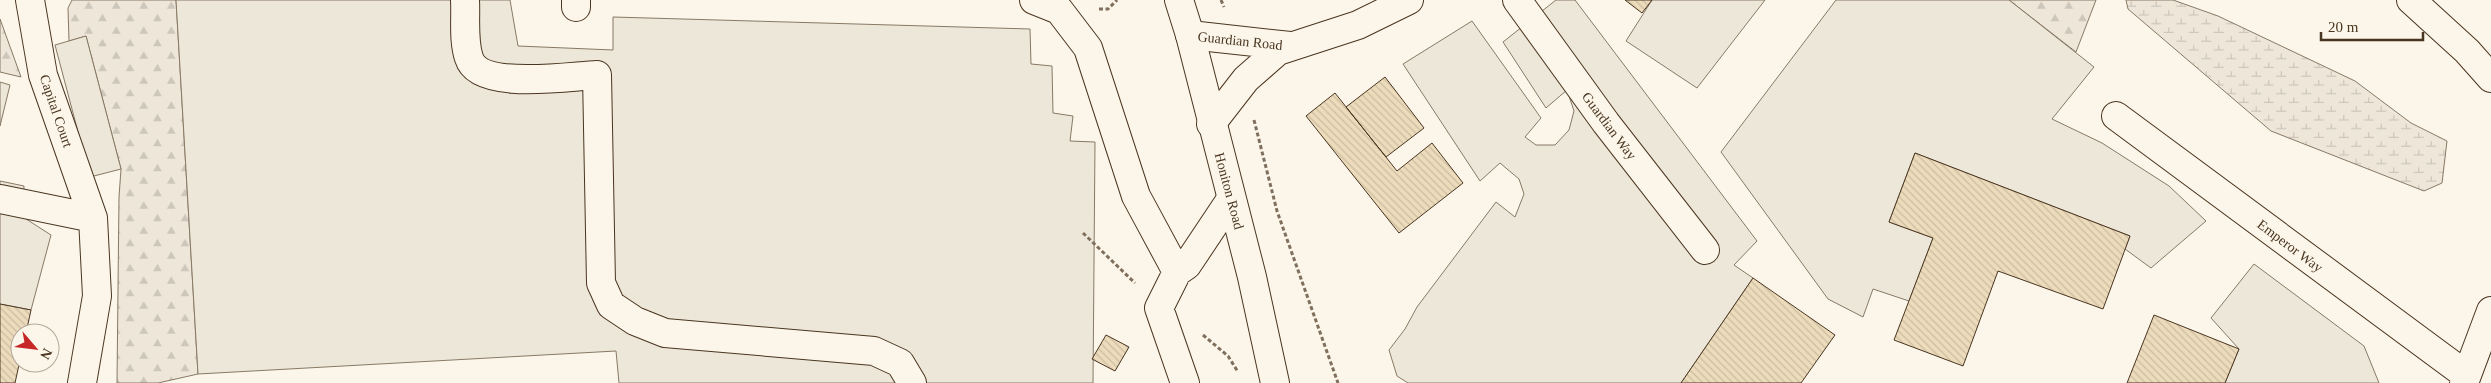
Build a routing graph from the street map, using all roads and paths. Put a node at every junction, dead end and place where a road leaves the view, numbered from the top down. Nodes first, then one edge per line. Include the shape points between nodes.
1 (30, 0) edge
2 (465, 0) edge
3 (1034, 0) edge
4 (1179, 0) edge
5 (1221, 0) edge
6 (1410, 0) edge
7 (1517, 0) edge
8 (2411, 0) edge
9 (1190, 35) junction
10 (1235, 39) junction
11 (1290, 46) junction
12 (2491, 78) edge
13 (1246, 79) junction
14 (2116, 116) dead end
15 (1212, 124) junction
16 (0, 199) edge
17 (1232, 199) junction
18 (93, 218) junction
19 (1705, 250) dead end
20 (1177, 272) junction
21 (2491, 311) edge
22 (2465, 379) edge
23 (82, 383) edge
24 (912, 383) edge
25 (1185, 383) edge
26 (1275, 383) edge
27 (1338, 383) edge

1 - 18 street, Capital Court via 42,75
2 - 24 street via 469,59 477,71 492,77 518,79 596,75 601,282 611,305 635,321 665,333 874,351 900,362
3 - 20 street via 1059,10 1088,48 1136,196
4 - 9 street, Honiton Road
5 - 10 path
6 - 11 street, Guardian Road via 1358,25
7 - 19 street, Guardian Way via 1606,123
8 - 12 street via 2467,51
9 - 10 street, Guardian Road
9 - 15 street, Honiton Road
10 - 11 street, Guardian Road
11 - 13 street, Guardian Road via 1278,51
13 - 15 street, Guardian Road
13 - 27 path via 1277,211
14 - 22 street, Emperor Way
15 - 17 street, Honiton Road
16 - 18 street
17 - 20 street via 1187,265
17 - 26 street, Honiton Road
18 - 23 street, Capital Court via 97,296
20 - 25 street via 1159,308
21 - 22 street, Emperor Way

